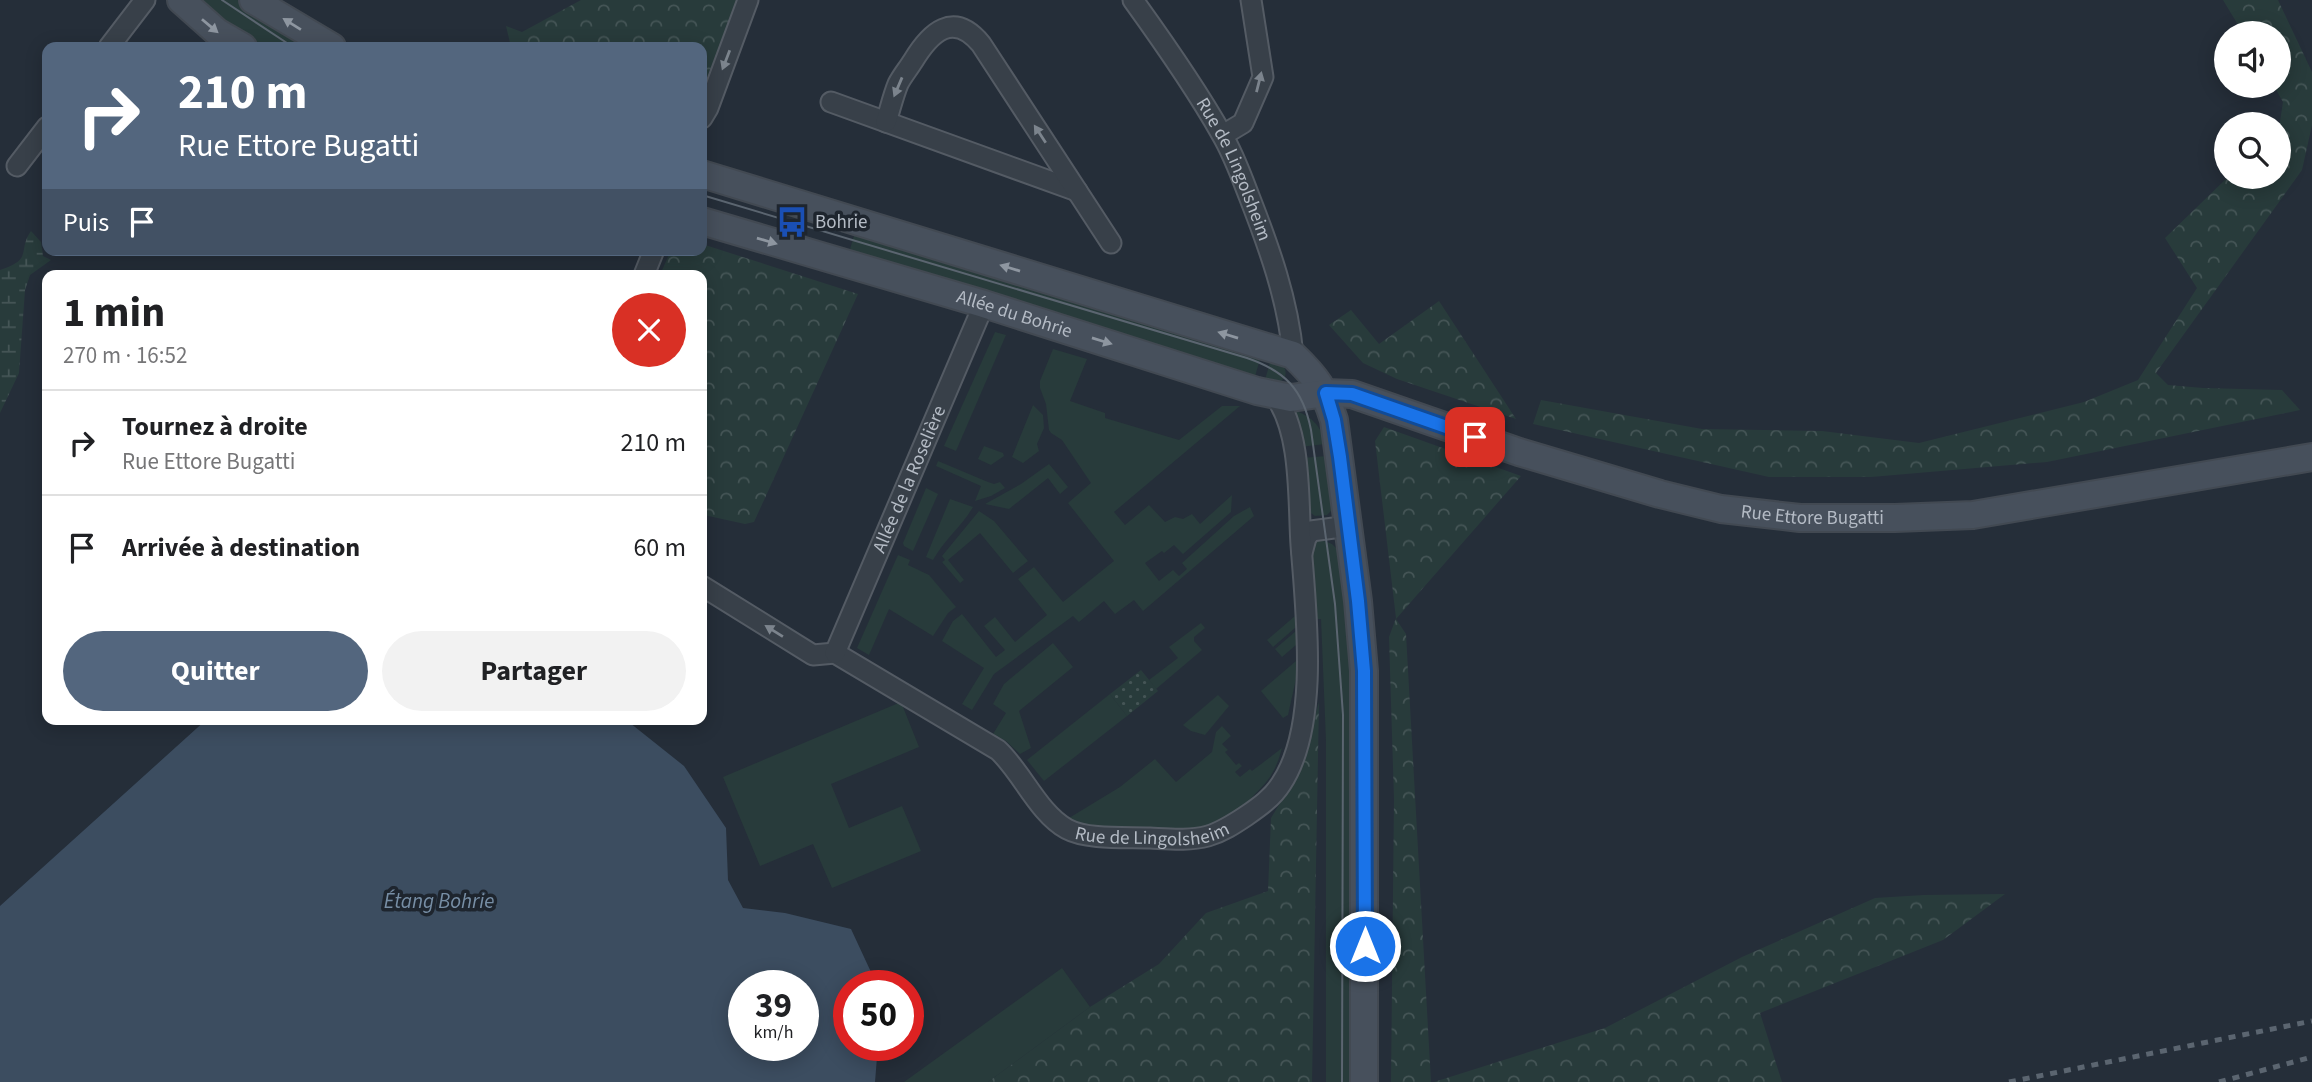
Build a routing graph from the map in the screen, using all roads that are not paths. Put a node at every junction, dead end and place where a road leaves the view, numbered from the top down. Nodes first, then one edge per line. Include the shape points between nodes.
1 (145, 0) edge
2 (181, 0) edge
3 (253, 0) edge
4 (748, 0) edge
5 (1133, 0) edge
6 (1251, 0) edge
7 (113, 42) edge
8 (234, 42) edge
9 (324, 42) edge
10 (831, 102) dead end
11 (707, 110) edge
12 (887, 122) junction
13 (42, 135) edge
14 (1223, 135) junction
15 (18, 166) dead end
16 (707, 176) edge
17 (1077, 191) junction
18 (707, 222) edge
19 (1111, 243) dead end
20 (984, 304) junction
21 (1293, 355) junction
22 (1326, 393) junction
23 (1275, 396) junction
24 (2312, 457) edge
25 (1349, 526) junction
26 (1302, 554) junction
27 (707, 589) edge
28 (835, 653) junction
29 (1364, 1082) edge

1 - 7 street
2 -> 8 main road
9 -> 3 main road
4 -> 11 street
5 - 14 street, Rue de Lingolsheim
14 -> 6 street via 1243,123 1263,77
10 - 12 street
12 - 17 street
17 -> 12 street via 981,44 965,30 950,27 925,41 898,84
13 - 15 street
14 - 21 street, Rue de Lingolsheim via 1266,239
21 -> 16 main road
17 - 19 street
18 -> 20 main road, Allée du Bohrie
20 -> 23 main road, Allée du Bohrie
20 - 28 street, Allée de la Roselière
21 - 22 main road
22 - 23 main road, Allée du Bohrie
22 - 24 main road, Rue Ettore Bugatti via 1352,394 1519,452 1660,494 1745,513 1800,518 1973,515
22 - 25 main road
23 - 26 street, Rue de Lingolsheim via 1292,431
25 - 26 street via 1311,531
25 - 29 main road via 1364,671
26 - 28 street, Rue de Lingolsheim via 1308,665 1301,728 1291,765 1279,788 1263,804 1209,836 1140,838 1068,830 1047,813 1011,761 998,750
28 -> 27 street via 813,655

